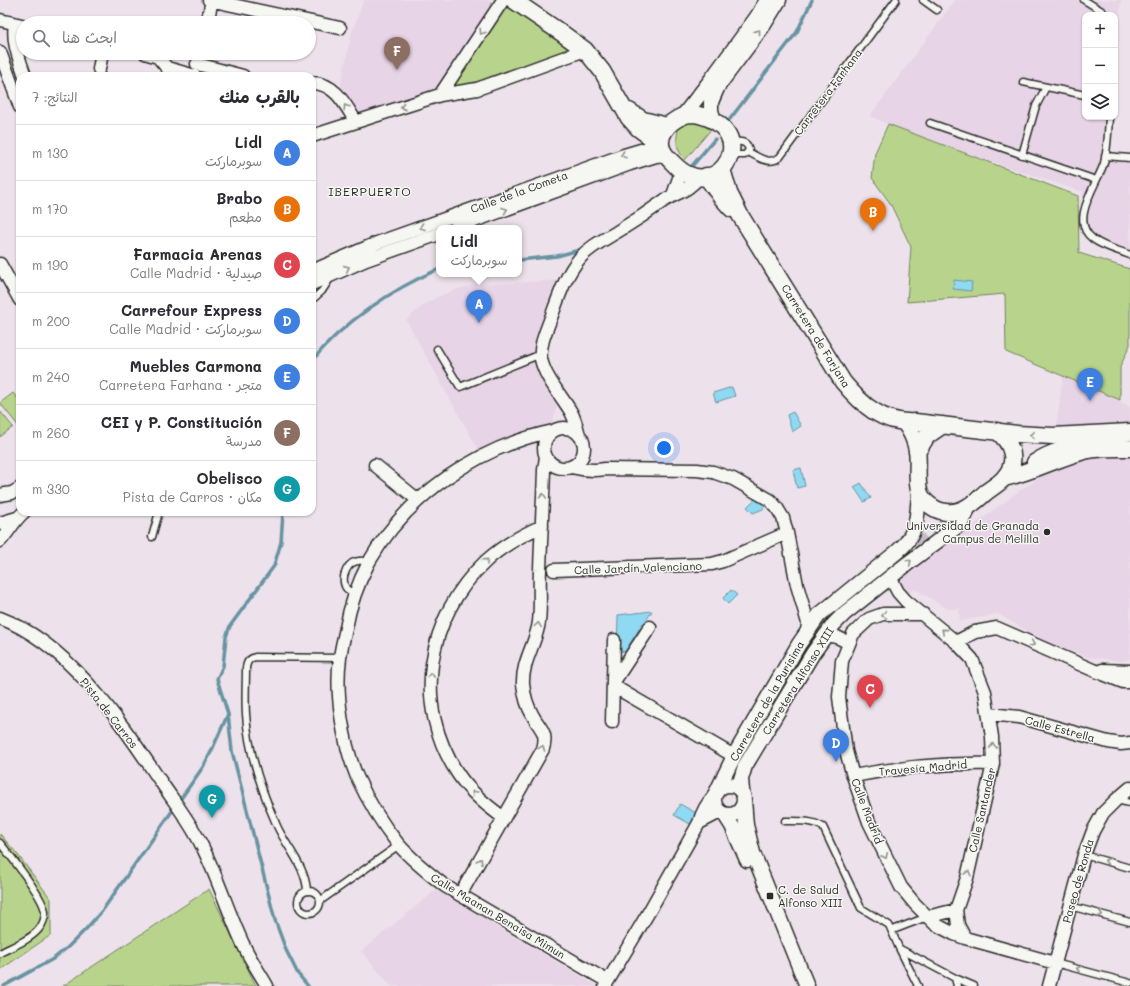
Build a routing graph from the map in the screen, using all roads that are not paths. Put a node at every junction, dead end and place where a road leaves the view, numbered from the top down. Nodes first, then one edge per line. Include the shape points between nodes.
1 (211, 0) edge
2 (503, 0) edge
3 (513, 0) edge
4 (767, 0) edge
5 (779, 0) edge
6 (896, 0) edge
7 (923, 0) edge
8 (1084, 0) edge
9 (937, 10) dead end
10 (1103, 12) edge
11 (208, 16) edge
12 (285, 16) edge
13 (0, 20) edge
14 (16, 23) edge
15 (316, 23) edge
16 (340, 28) dead end
17 (16, 32) edge
18 (16, 50) edge
19 (585, 50) junction
20 (0, 55) edge
21 (19, 60) edge
22 (101, 60) edge
23 (160, 60) edge
24 (199, 60) edge
25 (204, 60) edge
26 (99, 69) dead end
27 (24, 72) edge
28 (166, 72) edge
29 (196, 72) edge
30 (233, 72) edge
31 (1023, 82) dead end
32 (316, 83) edge
33 (1046, 87) junction
34 (1082, 94) edge
35 (440, 95) junction
36 (16, 97) edge
37 (683, 116) junction
38 (714, 120) junction
39 (1109, 120) edge
40 (356, 122) junction
41 (930, 123) dead end
42 (316, 135) edge
43 (663, 141) junction
44 (731, 150) junction
45 (748, 152) junction
46 (1022, 155) junction
47 (1106, 156) junction
48 (1130, 158) edge
49 (680, 169) junction
50 (722, 169) junction
51 (703, 176) junction
52 (1096, 180) junction
53 (673, 195) junction
54 (740, 215) junction
55 (463, 225) edge
56 (436, 235) edge
57 (1130, 255) edge
58 (0, 264) edge
59 (316, 269) edge
60 (331, 275) junction
61 (316, 282) edge
62 (16, 293) edge
63 (316, 296) edge
64 (437, 349) dead end
65 (541, 354) junction
66 (564, 402) junction
67 (905, 423) junction
68 (943, 425) junction
69 (556, 430) junction
70 (997, 431) junction
71 (1130, 432) edge
72 (579, 435) junction
73 (1130, 440) edge
74 (506, 446) junction
75 (1130, 448) edge
76 (584, 451) junction
77 (917, 452) junction
78 (545, 453) junction
79 (1034, 462) dead end
80 (375, 465) dead end
81 (571, 467) junction
82 (605, 469) junction
83 (1004, 478) junction
84 (16, 490) edge
85 (919, 491) junction
86 (0, 495) edge
87 (418, 500) junction
88 (968, 508) junction
89 (18, 516) edge
90 (20, 516) edge
91 (158, 516) edge
92 (0, 523) edge
93 (542, 526) junction
94 (787, 533) junction
95 (152, 537) dead end
96 (0, 541) edge
97 (369, 562) junction
98 (554, 570) dead end
99 (890, 577) junction
100 (864, 585) dead end
101 (355, 594) junction
102 (802, 602) junction
103 (923, 614) junction
104 (819, 615) junction
105 (0, 618) edge
106 (650, 627) dead end
107 (807, 632) junction
108 (825, 635) junction
109 (614, 640) dead end
110 (956, 642) junction
111 (849, 644) junction
112 (340, 658) junction
113 (1093, 670) junction
114 (1130, 671) edge
115 (1130, 682) edge
116 (613, 683) junction
117 (989, 714) junction
118 (612, 722) dead end
119 (1130, 743) edge
120 (734, 756) junction
121 (993, 764) junction
122 (853, 776) junction
123 (1130, 788) edge
124 (719, 790) junction
125 (743, 796) junction
126 (1116, 800) junction
127 (1130, 803) edge
128 (722, 814) junction
129 (504, 818) junction
130 (785, 821) dead end
131 (699, 823) junction
132 (0, 843) edge
133 (399, 845) junction
134 (1084, 855) junction
135 (1130, 868) edge
136 (307, 891) junction
137 (460, 895) junction
138 (320, 902) junction
139 (1070, 906) junction
140 (956, 910) junction
141 (927, 917) junction
142 (1130, 922) edge
143 (893, 930) junction
144 (965, 938) junction
145 (899, 948) junction
146 (0, 953) edge
147 (1055, 963) junction
148 (955, 978) junction
149 (606, 984) edge
150 (1130, 984) edge
151 (267, 986) edge
152 (797, 986) edge
153 (807, 986) edge
154 (918, 986) edge
155 (957, 986) edge
156 (974, 986) edge
157 (1049, 986) edge

1 - 11 street
1 - 12 street
2 -> 35 street
3 - 19 main road
4 - 37 street
38 -> 5 street via 711,102 718,86
6 - 45 lane, Carretera Farhana via 780,157 774,161 766,161
7 - 9 lane
8 - 10 lane
13 - 14 street
15 - 16 street
17 - 18 street
19 - 35 street via 476,89
19 - 43 main road via 602,71 623,106 643,120
20 - 36 street
21 - 27 street
22 - 26 street
23 - 28 street
24 - 29 street
25 - 30 street
31 - 33 lane
40 -> 32 street via 336,92
33 - 34 lane
33 - 46 lane via 1036,106
35 -> 40 street
37 - 38 main road via 695,114
37 - 43 main road
38 - 44 main road via 729,135
39 - 47 lane
40 - 42 street
41 - 46 lane
43 - 49 main road
55 -> 43 street, Calle de la Cometa via 656,156
43 -> 59 street, Calle de la Cometa via 377,243
44 - 45 lane via 741,156
44 - 45 lane, Carretera Farhana via 736,142 744,142 749,148
44 - 50 main road via 728,163
46 - 52 lane
47 - 48 lane
47 - 52 lane
49 - 51 main road
49 - 53 street
50 - 51 main road
50 - 54 main road, Carretera de Farjana via 729,193
51 - 53 street via 684,191
51 - 54 main road, Carretera de Farjana
52 - 57 lane via 1084,210 1087,233 1093,239
53 - 65 street via 580,258 558,296
54 - 67 main road, Carretera de Farjana via 843,382 870,409
60 -> 56 street
58 - 62 street
60 - 61 street
60 - 63 lane
64 - 65 lane via 460,387
65 - 66 street via 544,369
66 - 69 street via 564,420
66 - 72 street via 576,423
67 - 68 main road, Carretera de Farjana
67 - 77 main road
68 - 70 main road
68 - 77 main road via 927,436
69 - 72 street via 567,428
69 - 74 street, Calle Maanan Benaisa Mimun
69 - 78 street via 546,439
71 -> 70 main road via 1067,436
70 - 83 main road via 1011,447 1010,468
72 - 76 street
73 - 79 street via 1084,444 1054,451
74 - 78 street, Calle Maanan Benaisa Mimun via 535,445
74 - 87 street, Calle Maanan Benaisa Mimun via 464,467
75 - 83 main road via 1086,451
76 - 81 street via 582,458
76 - 82 street via 592,463
77 - 85 main road
78 - 81 street via 550,463 556,467
93 -> 78 street
80 - 87 street
81 - 82 street via 594,471
82 - 94 street via 697,470 724,475 770,500 783,518
83 - 88 main road
84 - 86 street
85 - 88 main road via 925,501 945,512 957,512
85 - 104 street, Carretera Alfonso XIII via 917,518 909,540 898,552
87 - 97 street, Calle Maanan Benaisa Mimun
99 -> 88 street, Carretera Alfonso XIII via 959,525
89 - 92 street
90 - 96 street
91 - 95 lane
129 -> 93 street via 545,742 543,731 532,716 523,684 524,667 539,622
129 -> 93 street via 472,791 458,775 448,757 434,717 430,675 438,634 451,604 463,586 499,550
94 - 98 street, Calle Jardín Valenciano via 724,561 702,566
94 - 102 street
97 - 101 street, Calle Maanan Benaisa Mimun
97 - 101 lane via 354,562 344,573 344,585
99 - 103 street, Calle Santander via 906,601
99 - 108 street, Carretera Alfonso XIII via 845,613
100 - 124 street, Carretera Alfonso XIII via 836,610 805,648
101 - 112 street, Calle Maanan Benaisa Mimun
102 - 104 street
102 - 107 street via 808,623
110 -> 103 street, Calle Santander
103 -> 111 street, Calle Madrid via 883,614 869,619 853,634
104 - 107 street, Carretera de la Purísima
105 - 151 street, Pista de Carros via 42,640 86,682 117,719 202,846 243,944
106 - 116 street
107 - 120 street, Carretera de la Purísima
108 - 111 street via 837,637
108 - 125 street, Carretera Alfonso XIII via 744,766 741,779
109 - 116 street
110 -> 113 street via 975,632 997,628
110 - 117 street, Calle Santander via 972,659 979,673
111 - 122 street, Calle Madrid via 842,661 839,697 846,751
112 - 133 street, Calle Maanan Benaisa Mimun via 340,700 351,758 366,794
112 - 136 lane via 255,657 246,662 246,714 254,759 277,826 306,877
113 - 114 street
113 - 115 street via 1123,682
116 - 118 street
116 - 120 street via 620,690
117 - 119 street, Calle Estrella via 1019,717 1108,742
121 -> 117 street, Calle Santander
120 - 124 street, Carretera de la Purísima
121 - 122 street, Travesía Madrid via 936,764
140 -> 121 street, Calle Santander via 967,878
122 -> 141 street, Calle Madrid via 869,822 891,868 901,886
123 - 126 street, Paseo de Ronda
124 - 125 street via 735,786
124 - 128 street via 714,805
124 - 131 street, Carretera de la Purísima via 707,804
125 - 128 street via 744,805 738,812
125 - 153 street, Carretera Alfonso XIII via 753,853
126 - 127 lane
126 - 134 street, Paseo de Ronda via 1103,813
128 - 131 street
128 - 152 street via 740,841
137 -> 129 street
130 - 143 lane via 814,822 823,828 861,908 885,922
131 - 149 street, Carretera de la Purísima
132 - 146 lane via 34,890 45,912 44,921 34,934
133 - 137 street, Calle Maanan Benaisa Mimun via 426,871
133 - 138 lane
135 -> 134 lane
134 - 139 street, Paseo de Ronda
136 - 138 lane via 316,894
136 - 138 lane via 298,899 302,911 314,912
137 - 149 street, Calle Maanan Benaisa Mimun
139 -> 142 lane
139 - 147 street, Paseo de Ronda
140 - 141 street
140 - 144 street via 958,925
141 - 143 lane
141 - 144 street, Calle Madrid
143 - 145 lane
144 - 147 street, Calle Madrid
145 - 148 lane
145 - 154 lane
150 -> 147 lane
147 - 157 street, Paseo de Ronda
148 - 155 lane
148 - 156 lane

